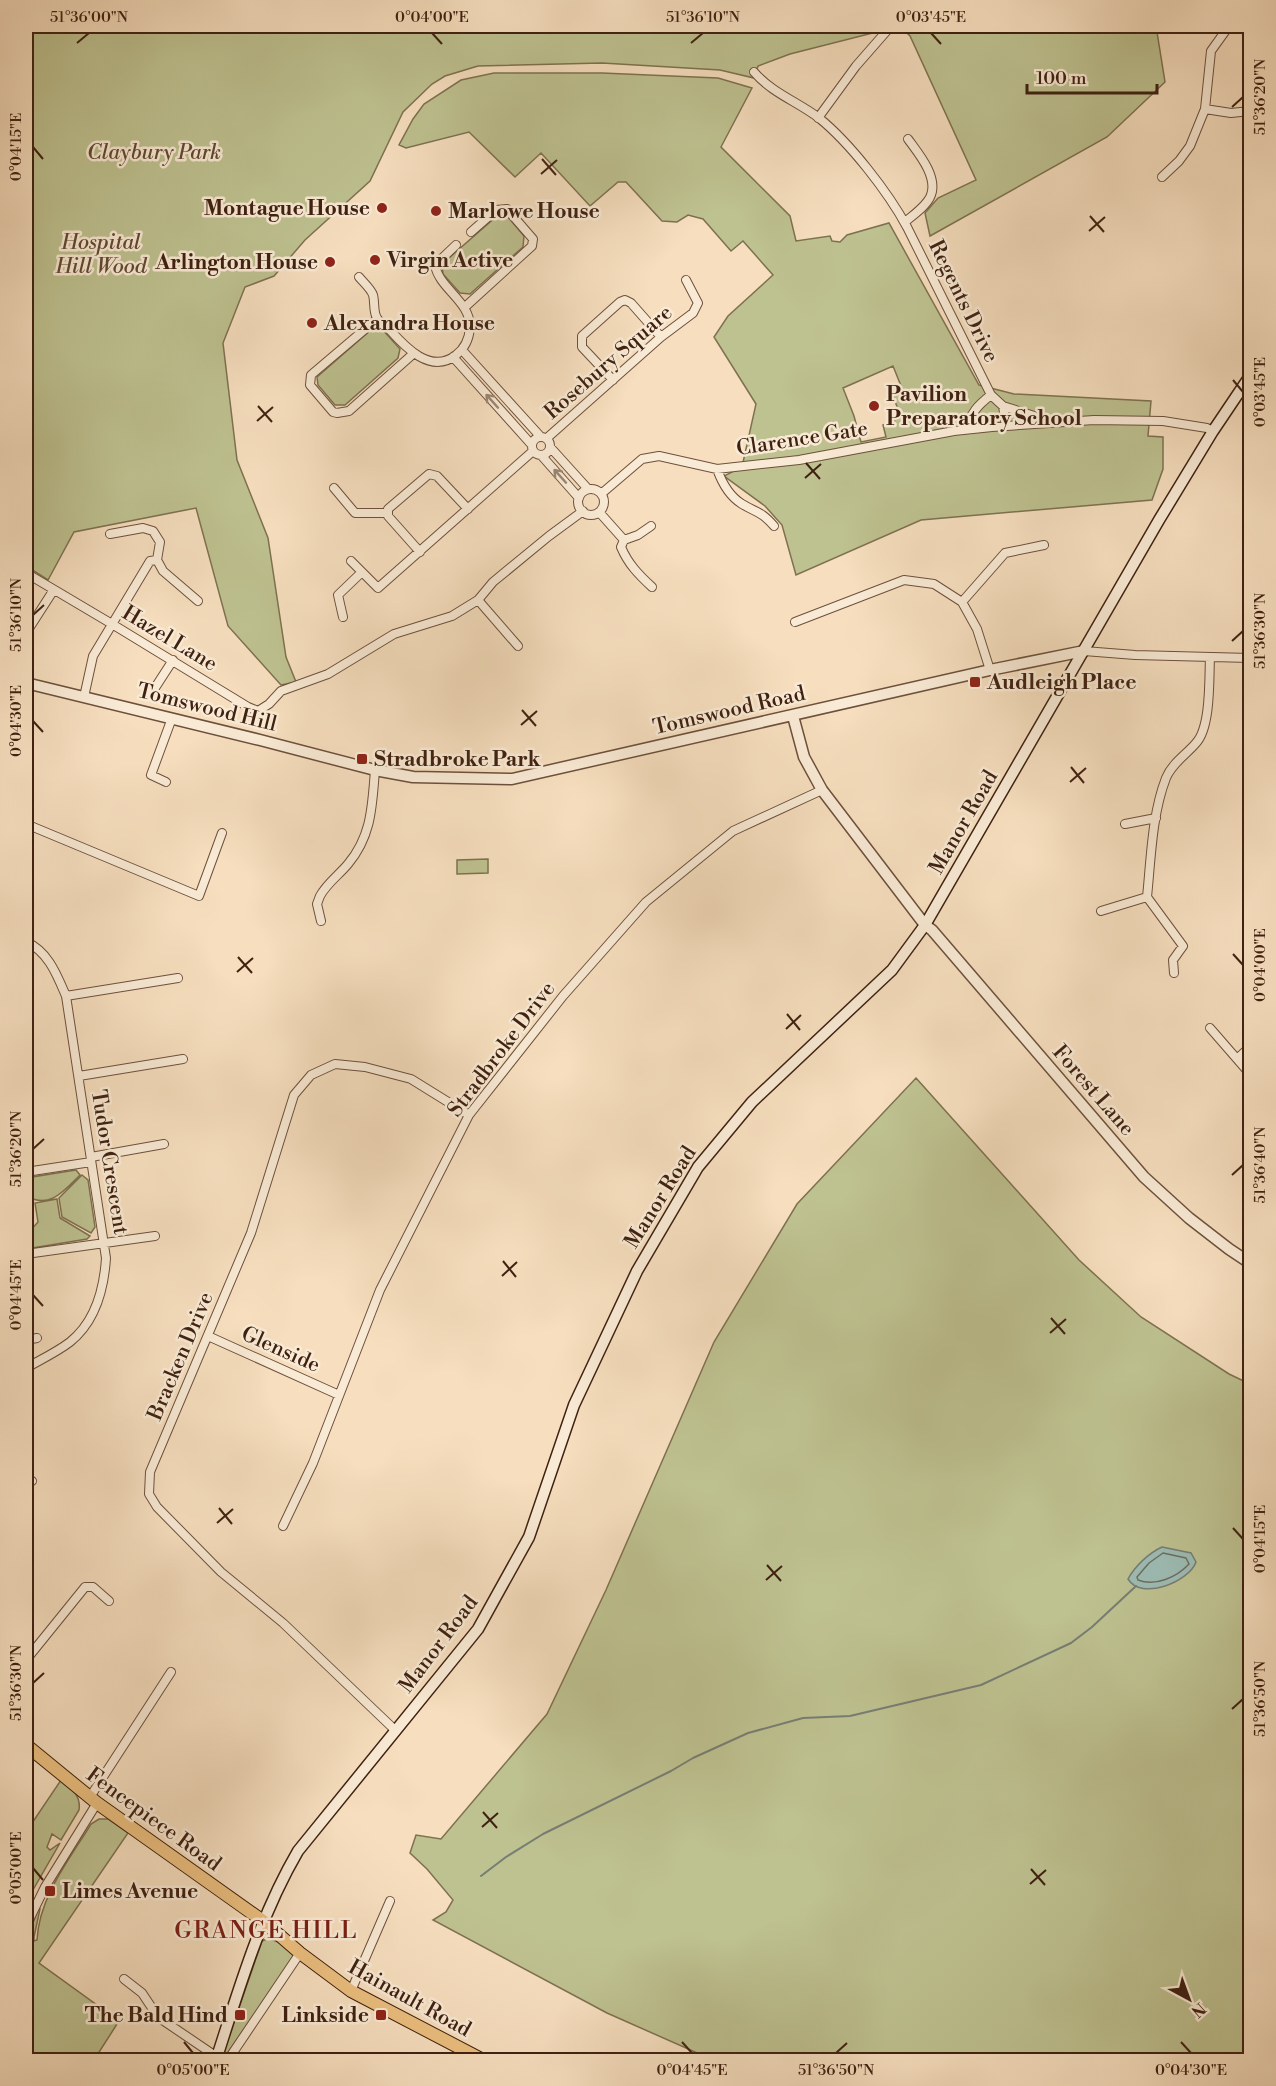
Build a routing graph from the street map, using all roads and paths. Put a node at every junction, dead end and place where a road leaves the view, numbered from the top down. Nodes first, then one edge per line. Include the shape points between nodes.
1 (891, 26) edge
2 (1228, 26) edge
3 (754, 72) dead end
4 (1205, 109) junction
5 (1251, 111) edge
6 (818, 118) junction
7 (908, 139) dead end
8 (1162, 177) dead end
9 (904, 222) junction
10 (471, 232) dead end
11 (456, 245) dead end
12 (359, 278) dead end
13 (686, 280) dead end
14 (465, 307) junction
15 (377, 319) junction
16 (661, 338) junction
17 (462, 350) junction
18 (413, 354) junction
19 (453, 357) junction
20 (1251, 376) edge
21 (613, 380) junction
22 (991, 395) junction
23 (1003, 406) junction
24 (1057, 423) junction
25 (1006, 426) junction
26 (968, 429) junction
27 (1213, 431) junction
28 (543, 437) junction
29 (550, 447) junction
30 (532, 448) junction
31 (541, 455) junction
32 (717, 469) junction
33 (334, 488) dead end
34 (588, 489) junction
35 (602, 494) junction
36 (579, 498) junction
37 (468, 509) junction
38 (583, 511) junction
39 (599, 512) junction
40 (387, 513) junction
41 (651, 526) dead end
42 (774, 526) dead end
43 (110, 534) dead end
44 (624, 540) junction
45 (1044, 545) dead end
46 (420, 552) junction
47 (153, 560) junction
48 (351, 561) dead end
49 (362, 572) junction
50 (26, 573) edge
51 (652, 587) dead end
52 (53, 591) junction
53 (478, 600) junction
54 (198, 601) dead end
55 (962, 602) junction
56 (342, 616) dead end
57 (795, 622) dead end
58 (112, 624) junction
59 (26, 633) edge
60 (519, 646) dead end
61 (1084, 651) junction
62 (1210, 657) junction
63 (1251, 658) edge
64 (173, 660) junction
65 (990, 670) junction
66 (26, 683) edge
67 (152, 694) dead end
68 (84, 697) junction
69 (793, 716) junction
70 (172, 718) junction
71 (377, 771) junction
72 (165, 782) dead end
73 (822, 790) junction
74 (1156, 819) junction
75 (26, 824) edge
76 (1125, 824) dead end
77 (222, 833) dead end
78 (1147, 897) junction
79 (1101, 911) dead end
80 (321, 921) dead end
81 (925, 926) junction
82 (26, 942) edge
83 (1174, 973) dead end
84 (178, 978) dead end
85 (66, 996) junction
86 (1210, 1028) dead end
87 (1251, 1047) edge
88 (183, 1059) dead end
89 (1238, 1059) junction
90 (1251, 1074) edge
91 (78, 1076) junction
92 (469, 1115) junction
93 (164, 1144) dead end
94 (91, 1159) junction
95 (26, 1172) edge
96 (155, 1236) dead end
97 (104, 1242) junction
98 (26, 1254) edge
99 (1251, 1263) edge
100 (208, 1336) junction
101 (37, 1338) dead end
102 (26, 1340) edge
103 (26, 1368) edge
104 (339, 1395) junction
105 (283, 1526) dead end
106 (109, 1601) dead end
107 (26, 1660) edge
108 (171, 1672) dead end
109 (396, 1731) junction
110 (26, 1745) edge
111 (94, 1800) junction
112 (390, 1901) dead end
113 (262, 1921) junction
114 (26, 1926) edge
115 (300, 1953) junction
116 (124, 1979) dead end
117 (351, 1990) junction
118 (216, 2059) edge
119 (228, 2061) edge
120 (483, 2061) edge

1 - 6 street
2 - 4 street via 1211,51
3 - 6 street, Regents Drive via 765,84
4 - 5 street
4 - 8 street via 1190,146
6 - 9 street, Regents Drive via 861,160
7 - 9 street, Regents Drive via 932,182 931,195
9 - 22 street, Regents Drive
10 - 14 street via 496,210 507,209 533,239 532,246
11 - 14 street via 435,265 436,273
12 - 15 street via 372,292
13 - 16 street, Rosebury Square via 696,299 696,309
14 - 17 street via 470,326
15 - 18 street
15 - 18 street via 310,375 310,385 333,412 349,411
16 - 21 street, Rosebury Square
16 - 21 street via 625,300 582,336 582,346
17 - 19 street
17 - 28 street
18 - 19 street via 434,361
30 -> 19 street
20 - 27 main road, Manor Road
21 - 28 street, Rosebury Square
22 - 23 street, Regents Drive
22 - 26 street via 972,413
23 - 24 street
23 - 25 street
24 - 25 street, Clarence Gate
24 - 27 street, Clarence Gate via 1163,421
25 - 26 street, Clarence Gate
26 - 32 street, Clarence Gate via 799,460
27 - 61 main road, Manor Road
28 - 29 street
28 - 30 street via 534,439
29 - 31 street
29 - 34 street
30 - 31 street
30 - 37 street
36 -> 31 street
32 - 35 street, Clarence Gate via 651,456 642,459
32 - 42 street, Clarence Gate via 731,494
33 - 40 street via 355,513
34 - 35 street
34 - 36 street
35 - 39 street via 604,503
36 - 38 street
37 - 40 street via 437,476 429,474
37 - 46 street
38 - 39 street
38 - 53 street via 493,582
39 - 44 street
40 - 46 street
41 - 44 street
43 - 47 street via 143,528 153,531 160,542
44 - 51 street via 621,547 626,558
45 - 55 street via 1005,553
46 - 49 street via 378,588
47 - 54 street
47 - 58 street
48 - 49 street
49 - 56 street via 338,595
50 - 52 street, Hazel Lane
52 - 58 street, Hazel Lane
52 - 59 street
53 - 60 street
53 - 64 street, Hazel Lane via 452,616 394,634 328,674 281,691 258,711
55 - 57 street via 934,584 904,580
55 - 65 street via 977,629
58 - 64 street, Hazel Lane
58 - 68 street via 93,656
61 - 62 street
61 - 65 main road, Tomswood Road
61 - 81 main road, Manor Road
62 - 63 street
62 - 74 street via 1205,727 1198,742 1166,776
64 - 67 street
65 - 69 main road, Tomswood Road
66 - 68 main road, Tomswood Hill
68 - 70 main road, Tomswood Hill
69 - 71 main road, Tomswood Road via 512,778 413,777
69 - 73 main road, Forest Lane via 804,757
70 - 71 main road, Tomswood Hill
70 - 72 street via 151,775
71 - 80 street via 362,846 320,896 317,904
73 - 81 main road, Forest Lane
73 - 92 street, Stradbroke Drive via 733,831 646,902 563,996
74 - 76 street
74 - 78 street
75 - 77 street via 199,896
78 - 79 street
78 - 83 street via 1183,946 1173,960
81 - 99 main road, Forest Lane via 1144,1177 1189,1218
81 - 109 main road, Manor Road via 892,970 752,1102 698,1167 637,1271 574,1406 529,1537 478,1629
82 - 85 street, Tudor Crescent via 51,963
84 - 85 street
85 - 91 street, Tudor Crescent
86 - 89 street
87 - 89 street
88 - 91 street
89 - 90 street
91 - 94 street, Tudor Crescent
92 - 100 street, Bracken Drive via 411,1079 365,1067 335,1064 312,1075 294,1095 251,1233
92 - 104 street, Stradbroke Drive via 380,1290
93 - 94 street
94 - 95 street
94 - 97 street, Tudor Crescent
96 - 97 street
97 - 98 street
97 - 103 street, Tudor Crescent via 101,1295 90,1318 70,1342
100 - 104 street, Glenside
100 - 109 street, Bracken Drive via 150,1472 149,1494 220,1572 283,1623
101 - 102 street
104 - 105 street, Stradbroke Drive via 313,1464
106 - 107 street via 93,1587 85,1587
108 - 111 street
109 - 113 main road, Manor Road via 298,1851
110 - 111 main road, Fencepiece Road
111 - 113 main road, Fencepiece Road
111 - 114 street
112 - 117 street
113 - 115 main road, Hainault Road
113 - 118 main road, Manor Road
115 - 117 main road, Hainault Road
115 - 119 street
116 - 118 street via 142,1993 158,2017
117 - 120 main road, Hainault Road

